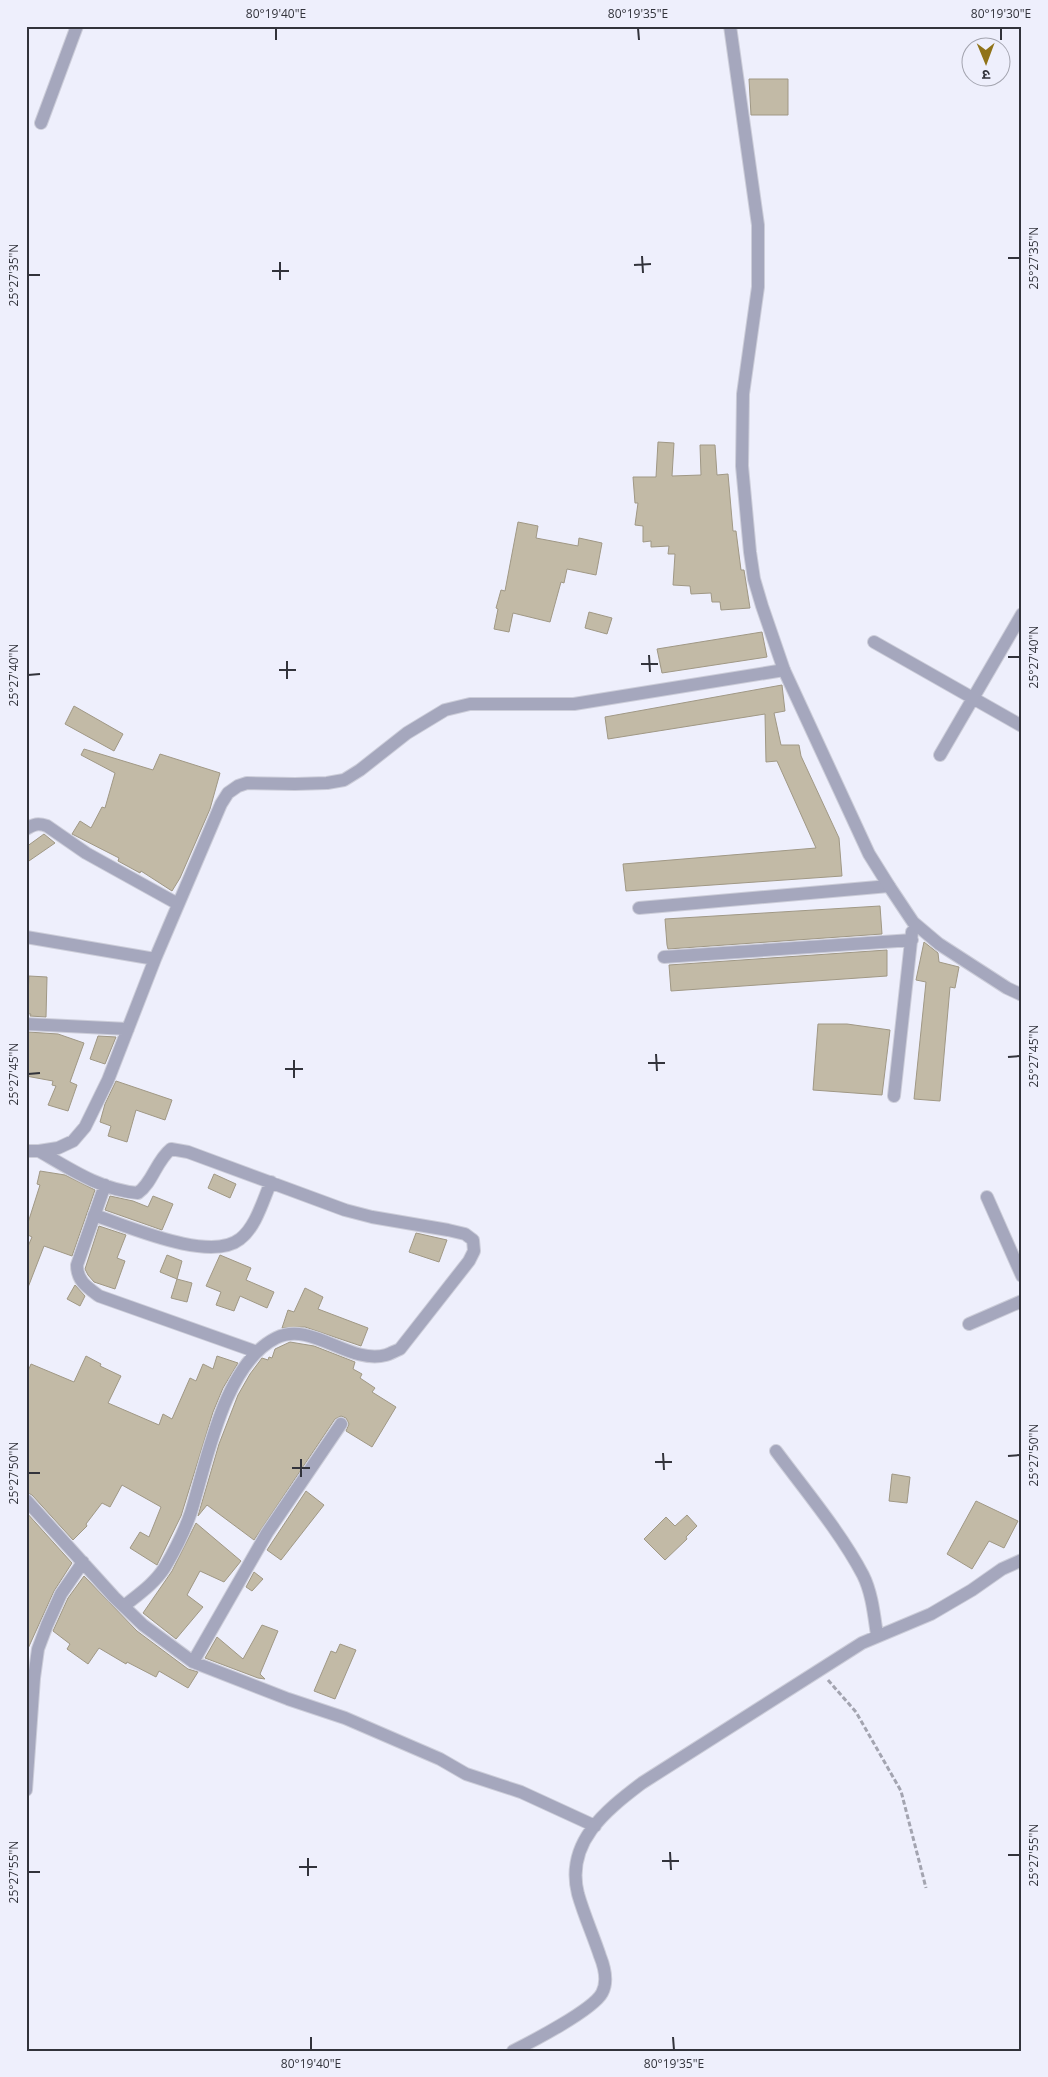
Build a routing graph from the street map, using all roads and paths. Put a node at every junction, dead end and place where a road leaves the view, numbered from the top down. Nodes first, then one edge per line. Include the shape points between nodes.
1 (77, 26) edge
2 (730, 26) edge
3 (41, 123) dead end
4 (1022, 614) edge
5 (874, 642) dead end
6 (784, 670) junction
7 (972, 698) junction
8 (1022, 726) edge
9 (940, 754) dead end
10 (26, 829) edge
11 (889, 886) junction
12 (178, 904) junction
13 (639, 908) dead end
14 (913, 922) junction
15 (26, 937) edge
16 (912, 940) junction
17 (664, 957) dead end
18 (155, 958) junction
19 (1022, 995) edge
20 (26, 1024) edge
21 (128, 1029) junction
22 (894, 1096) dead end
23 (26, 1150) edge
24 (39, 1151) junction
25 (271, 1182) junction
26 (105, 1185) junction
27 (987, 1197) dead end
28 (94, 1215) junction
29 (1022, 1276) edge
30 (1022, 1301) edge
31 (969, 1324) dead end
32 (257, 1352) junction
33 (341, 1424) dead end
34 (776, 1451) dead end
35 (26, 1500) edge
36 (1022, 1560) edge
37 (83, 1562) junction
38 (124, 1606) junction
39 (877, 1635) junction
40 (193, 1662) junction
41 (820, 1670) junction
42 (30, 1678) edge
43 (29, 1722) edge
44 (26, 1790) edge
45 (595, 1826) junction
46 (926, 1888) dead end
47 (513, 2051) edge

1 - 3 street
2 - 6 street via 758,225 759,258 743,394 742,466 754,579
4 - 7 street
5 - 7 street
6 - 11 street via 869,854
6 - 12 street via 574,704 470,704 445,710 407,732 344,780 238,786 221,804
7 - 8 street
7 - 9 street
10 - 12 street via 33,824 47,826 86,853
11 - 13 street
11 - 14 street
12 - 18 street
14 - 16 street
14 - 19 street via 938,944
15 - 18 street
16 - 17 street
16 - 22 street
18 - 21 street
20 - 21 street
21 - 24 street via 85,1127 73,1141
23 - 24 street
24 - 26 street via 81,1176
25 - 26 street via 171,1149 163,1155 146,1187 138,1193
25 - 28 street via 252,1225 240,1239 227,1246 188,1246
25 - 32 street via 345,1210 465,1234 473,1240 474,1251 470,1261 400,1349 385,1356 352,1352 297,1333 279,1336
26 - 28 street
27 - 29 street
28 - 32 street via 77,1265 77,1275 84,1285 99,1296
30 - 31 street
32 - 38 street via 227,1397 190,1513 165,1567
33 - 40 street via 266,1533
34 - 39 street via 864,1576
35 - 37 street
36 - 39 street via 931,1614
37 - 38 street
37 - 42 street via 61,1594 38,1649
38 - 40 street via 143,1625
39 - 41 street
40 - 45 street via 345,1718 440,1759 466,1774 521,1792
41 - 45 street via 642,1783 619,1800
41 - 46 path via 856,1712 901,1791
42 - 43 street
43 - 44 street
45 - 47 street via 576,1858 576,1872 578,1894 602,1963 602,1993 586,2008

